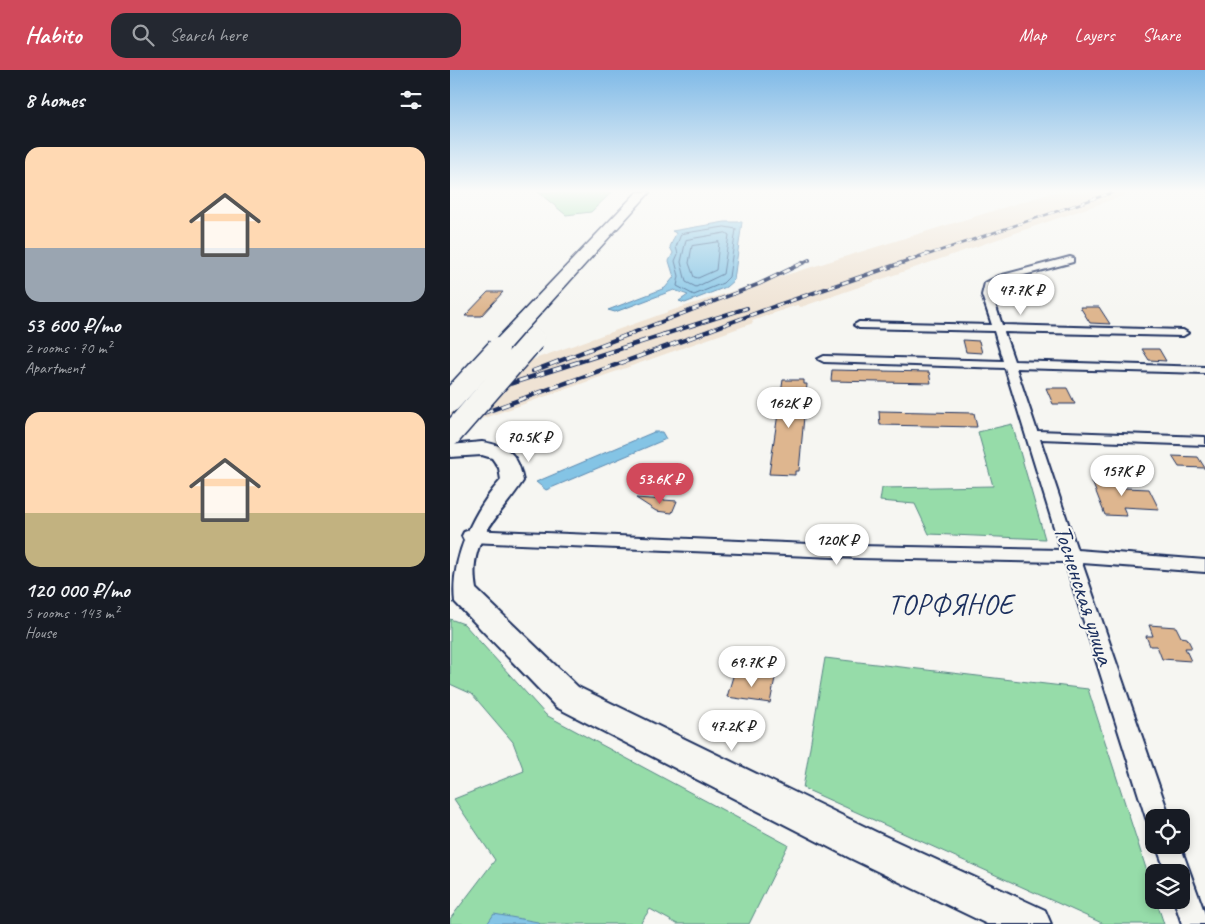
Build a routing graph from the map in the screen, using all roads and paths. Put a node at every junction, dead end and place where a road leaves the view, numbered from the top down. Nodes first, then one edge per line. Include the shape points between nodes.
1 (607, 232) edge
2 (624, 232) edge
3 (1070, 260) dead end
4 (583, 281) dead end
5 (858, 325) dead end
6 (998, 328) junction
7 (539, 332) dead end
8 (1183, 333) dead end
9 (824, 359) dead end
10 (1009, 364) junction
11 (1205, 370) edge
12 (450, 401) edge
13 (450, 435) edge
14 (1032, 435) junction
15 (1205, 441) edge
16 (450, 451) edge
17 (470, 536) junction
18 (1070, 556) junction
19 (1205, 566) edge
20 (1155, 809) edge
21 (1190, 908) edge
22 (1031, 924) edge
23 (1196, 924) edge

1 - 12 highway, bridge
2 - 4 highway
3 - 6 street, Тосненская улица via 988,284
5 - 6 street
6 - 8 street
6 - 10 street, Тосненская улица
7 - 13 highway, bridge
9 - 10 street
10 - 11 street
10 - 14 street, Тосненская улица
14 - 15 street
14 - 18 street, Тосненская улица
16 - 17 street via 488,449 504,455 511,466 512,480 480,518
17 - 18 street via 858,552
17 - 22 street via 459,577 464,594 566,697 863,845
18 - 19 street
18 - 20 street, Тосненская улица
21 - 23 street

